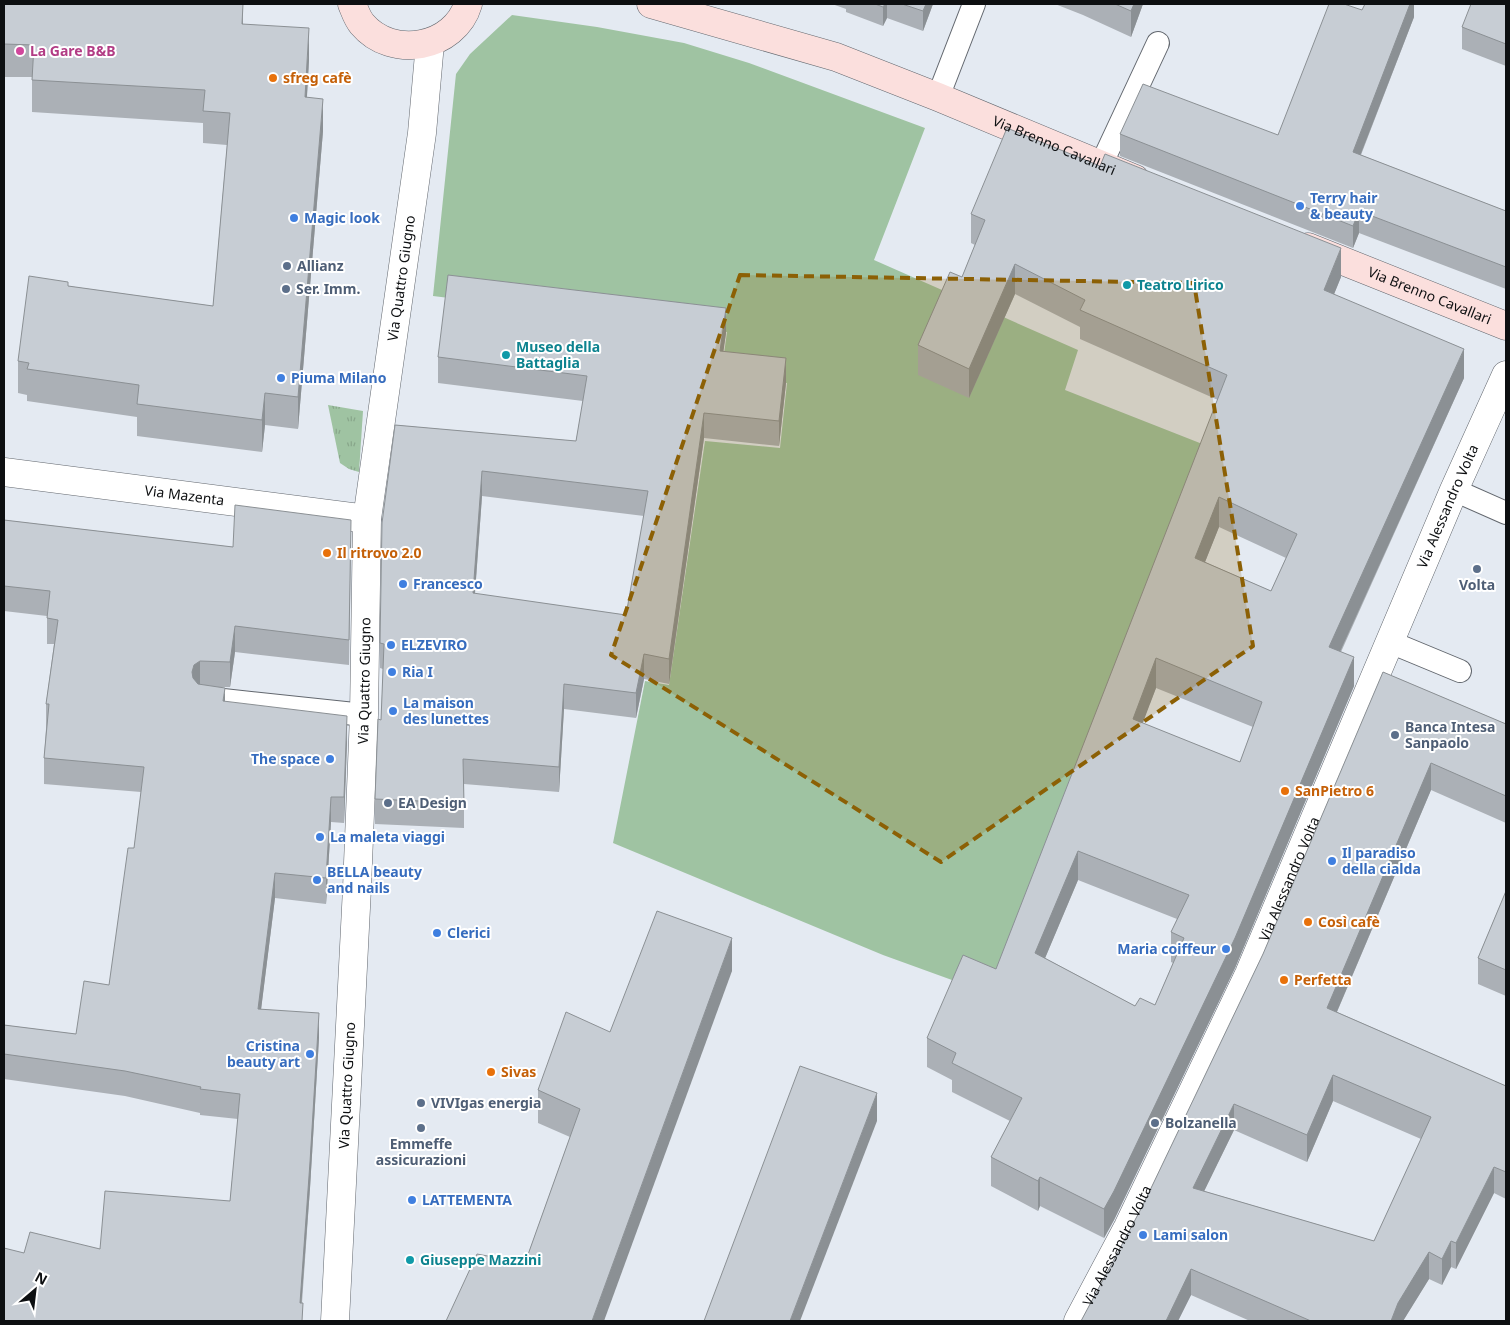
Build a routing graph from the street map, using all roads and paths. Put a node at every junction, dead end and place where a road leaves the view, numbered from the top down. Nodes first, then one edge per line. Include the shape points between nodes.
1 (352, 4) edge
2 (468, 4) edge
3 (651, 4) edge
4 (974, 4) edge
5 (430, 42) junction
6 (1158, 43) dead end
7 (938, 96) junction
8 (1101, 165) junction
9 (1156, 187) edge
10 (1285, 238) edge
11 (1506, 326) edge
12 (1506, 375) edge
13 (4, 472) edge
14 (1454, 490) junction
15 (1506, 513) edge
16 (368, 519) junction
17 (1390, 642) junction
18 (1460, 671) dead end
19 (205, 698) edge
20 (364, 715) junction
21 (335, 1321) edge
22 (1078, 1321) edge

1 - 5 street via 363,25 383,40 408,46
2 - 5 street via 453,28
3 - 7 street, Via Brenno Cavallari via 836,57
4 - 7 lane
5 - 16 street, Via Quattro Giugno via 422,133
6 - 8 lane
7 - 8 street, Via Brenno Cavallari
8 - 9 street, Via Brenno Cavallari
10 - 11 street, Via Brenno Cavallari
12 - 14 street, Via Alessandro Volta
13 - 16 street, Via Mazenta
14 - 15 lane
14 - 17 street, Via Alessandro Volta
16 - 20 street, Via Quattro Giugno
17 - 18 lane
17 - 22 street, Via Alessandro Volta via 1249,974 1128,1227
19 - 20 lane
20 - 21 street, Via Quattro Giugno

